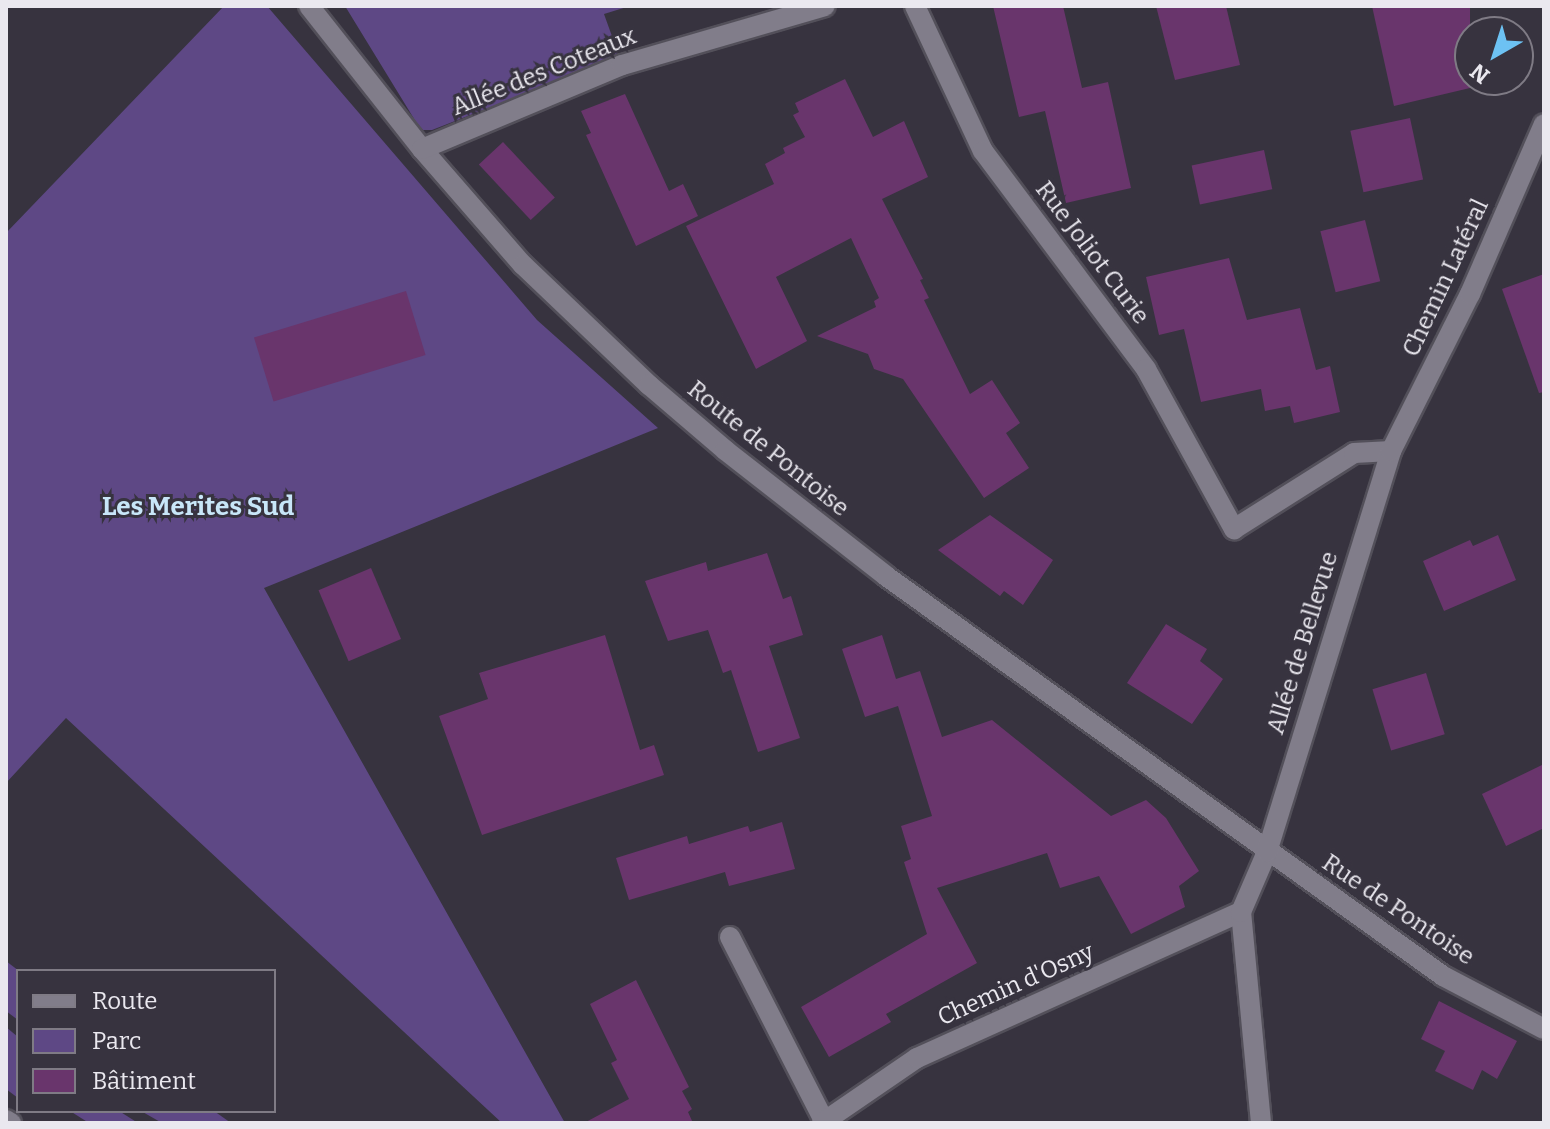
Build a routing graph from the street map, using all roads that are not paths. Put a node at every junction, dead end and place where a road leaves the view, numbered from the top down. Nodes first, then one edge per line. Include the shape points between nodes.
1 (309, 6) edge
2 (825, 6) edge
3 (915, 6) edge
4 (1544, 124) edge
5 (422, 149) junction
6 (1391, 451) junction
7 (1267, 852) junction
8 (1241, 912) junction
9 (730, 937) dead end
10 (1544, 1029) edge
11 (823, 1122) edge
12 (1261, 1123) edge

1 - 5 street, Route de Pontoise
2 - 5 street, Allée des Coteaux via 622,65
3 - 6 street, Rue Joliot Curie via 983,151 1146,369 1234,529 1354,453
4 - 6 street, Chemin Latéral via 1470,294
5 - 7 street, Route de Pontoise via 548,290 725,450 886,576
6 - 7 street, Allée de Bellevue
7 - 8 street, Allée de Bellevue
7 - 10 street, Rue de Pontoise via 1443,976
8 - 11 street, Chemin d'Osny via 917,1058
8 - 12 street
9 - 11 street

